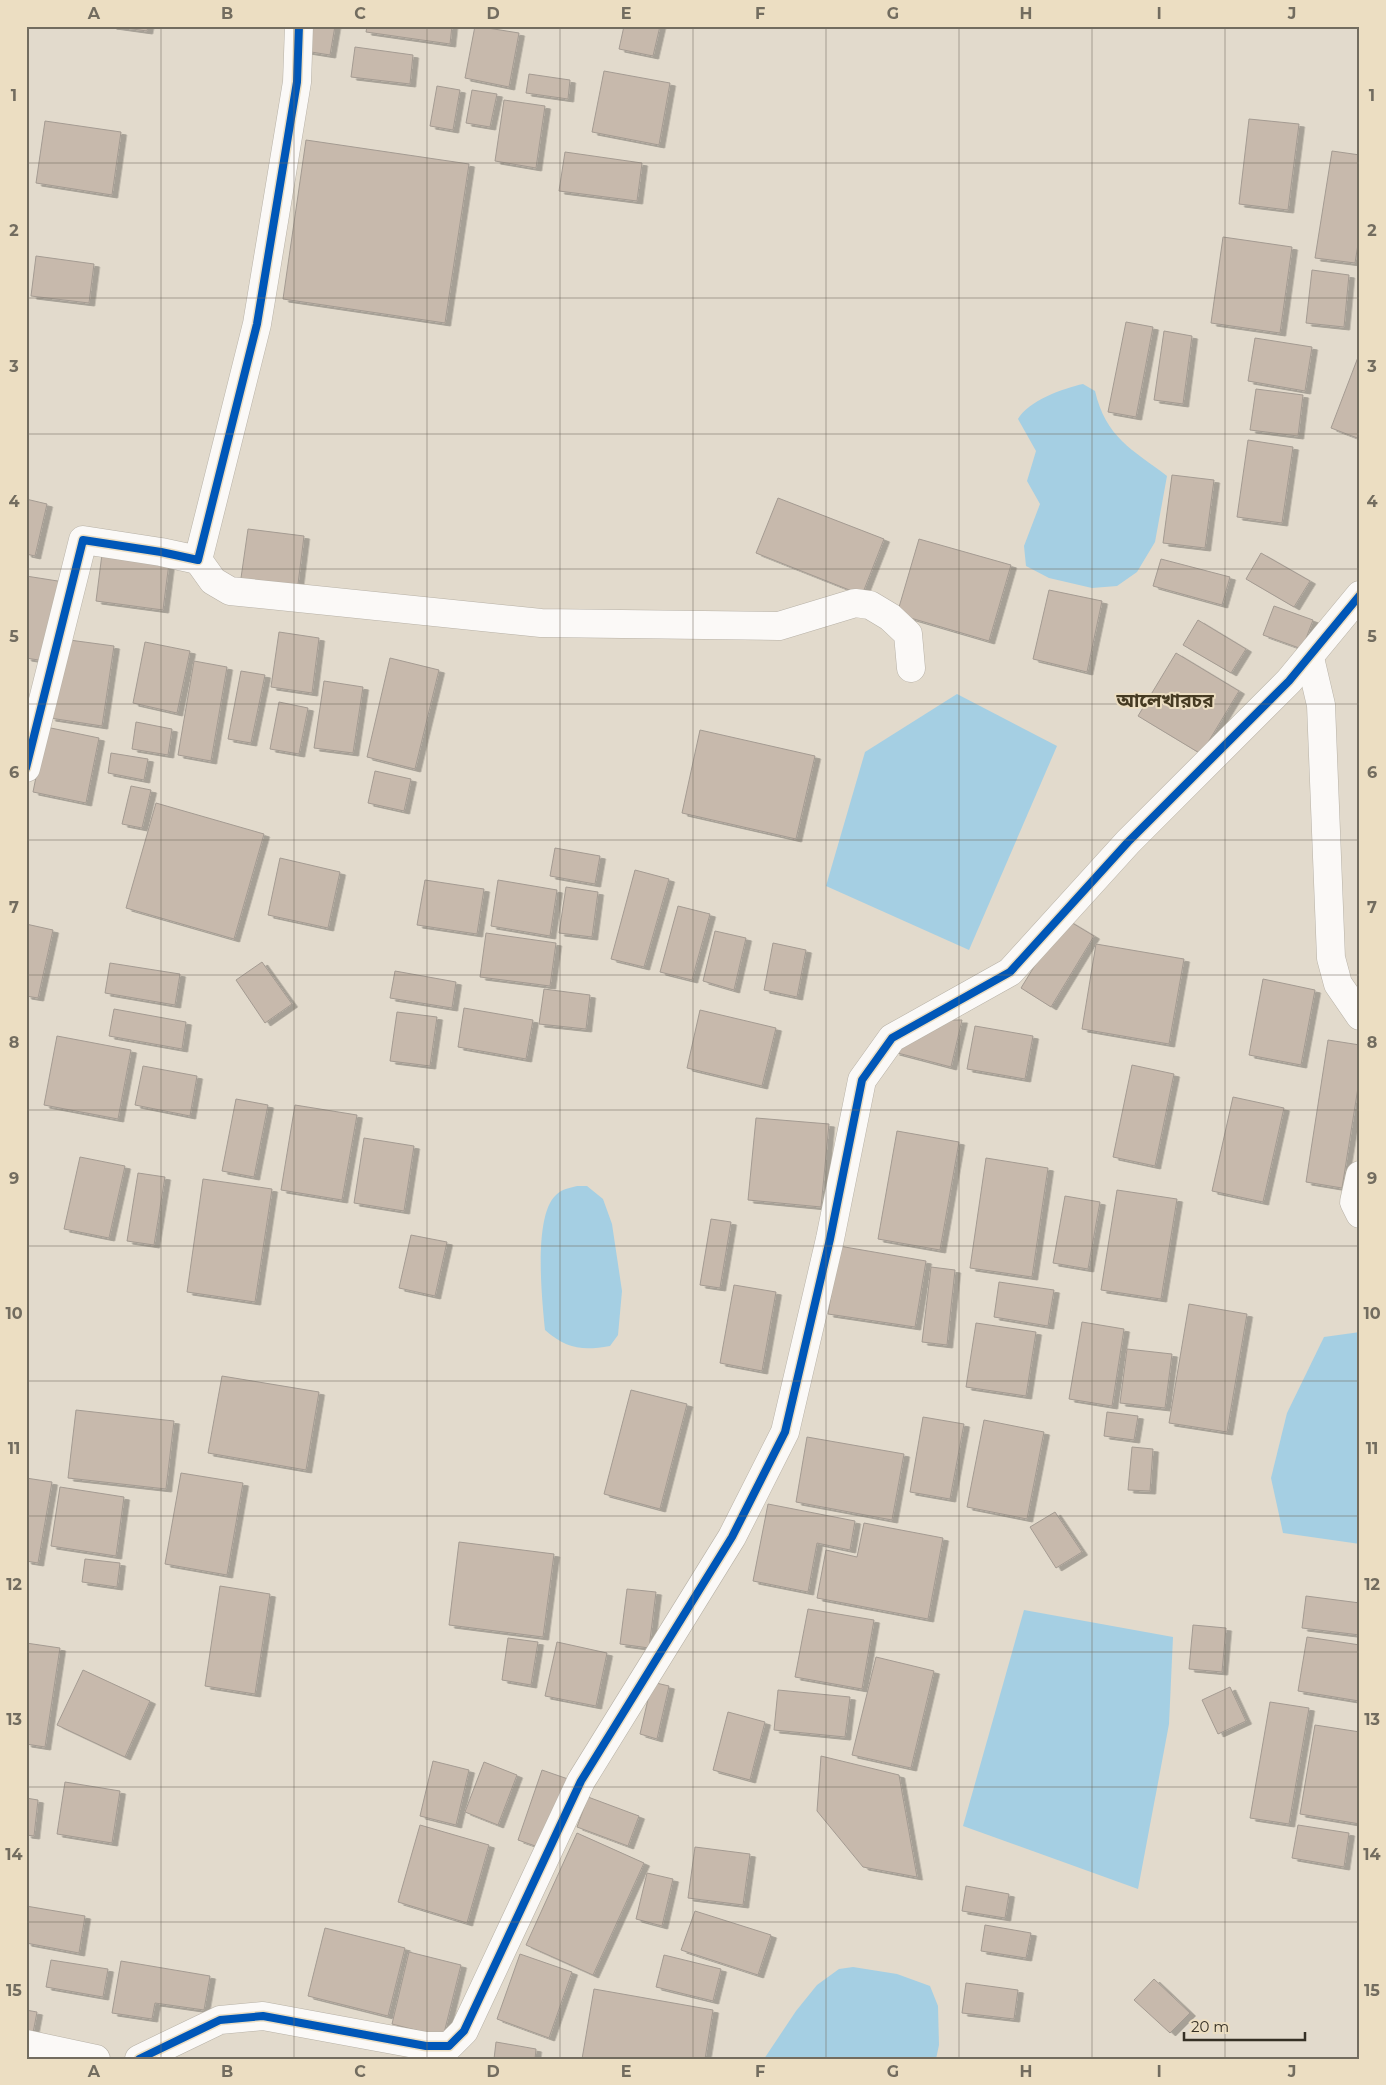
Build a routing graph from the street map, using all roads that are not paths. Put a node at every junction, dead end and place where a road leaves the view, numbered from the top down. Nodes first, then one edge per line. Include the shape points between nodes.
1 (299, 26) edge
2 (198, 560) junction
3 (1360, 596) edge
4 (1310, 658) junction
5 (911, 668) dead end
6 (26, 768) edge
7 (1360, 1016) edge
8 (1360, 1175) edge
9 (1360, 1214) edge
10 (26, 2044) edge
11 (96, 2059) edge
12 (139, 2059) edge

1 - 2 street via 297,82 257,324
2 - 5 street via 213,581 230,592 541,623 779,626 855,603 870,605 890,617 908,634
2 - 6 street via 83,540
3 - 4 street
4 - 7 street via 1321,705 1331,958 1338,984
4 - 12 street via 1128,842 1010,972 892,1038 862,1080 830,1239 785,1432 732,1537 581,1781 464,2031 449,2046 426,2046 263,2016 220,2020
8 - 9 street via 1354,1202
10 - 11 street

